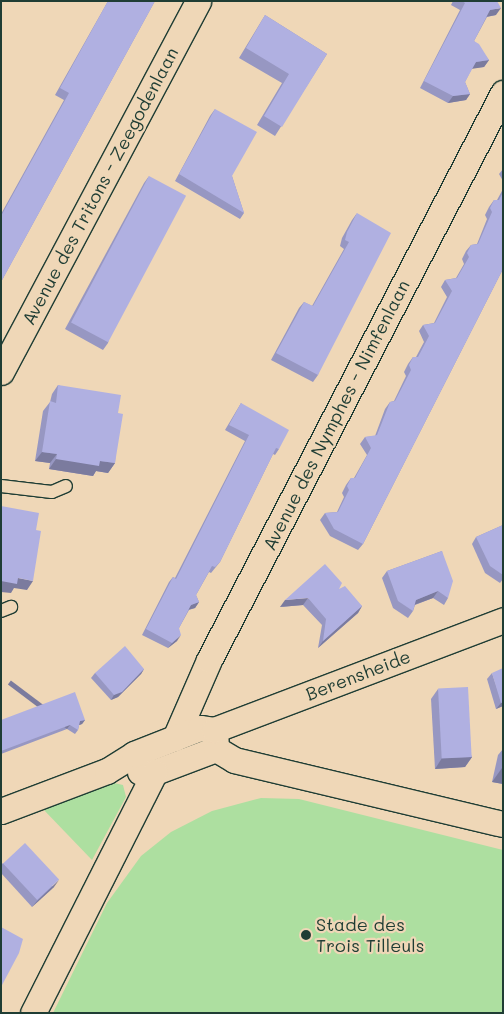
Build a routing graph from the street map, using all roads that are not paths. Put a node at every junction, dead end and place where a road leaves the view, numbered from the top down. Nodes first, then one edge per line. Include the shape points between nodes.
1 (198, 1) edge
2 (503, 93) edge
3 (1, 372) edge
4 (1, 486) edge
5 (66, 486) dead end
6 (503, 620) edge
7 (174, 738) junction
8 (215, 739) junction
9 (115, 767) junction
10 (155, 772) junction
11 (1, 810) edge
12 (503, 824) edge
13 (33, 1013) edge

1 - 3 street, Avenue des Tritons - Zeegodenlaan
2 - 7 street, Avenue des Nymphes - Nimfenlaan via 209,660
4 - 5 lane via 52,492
6 - 8 street, Berensheide
7 - 8 street, Berensheide via 200,728
7 - 9 street, Berensheide via 134,754
8 - 10 street, Berensheide
8 - 12 street via 234,760
9 - 10 street, Berensheide
9 - 11 street, Berensheide
10 - 13 street

